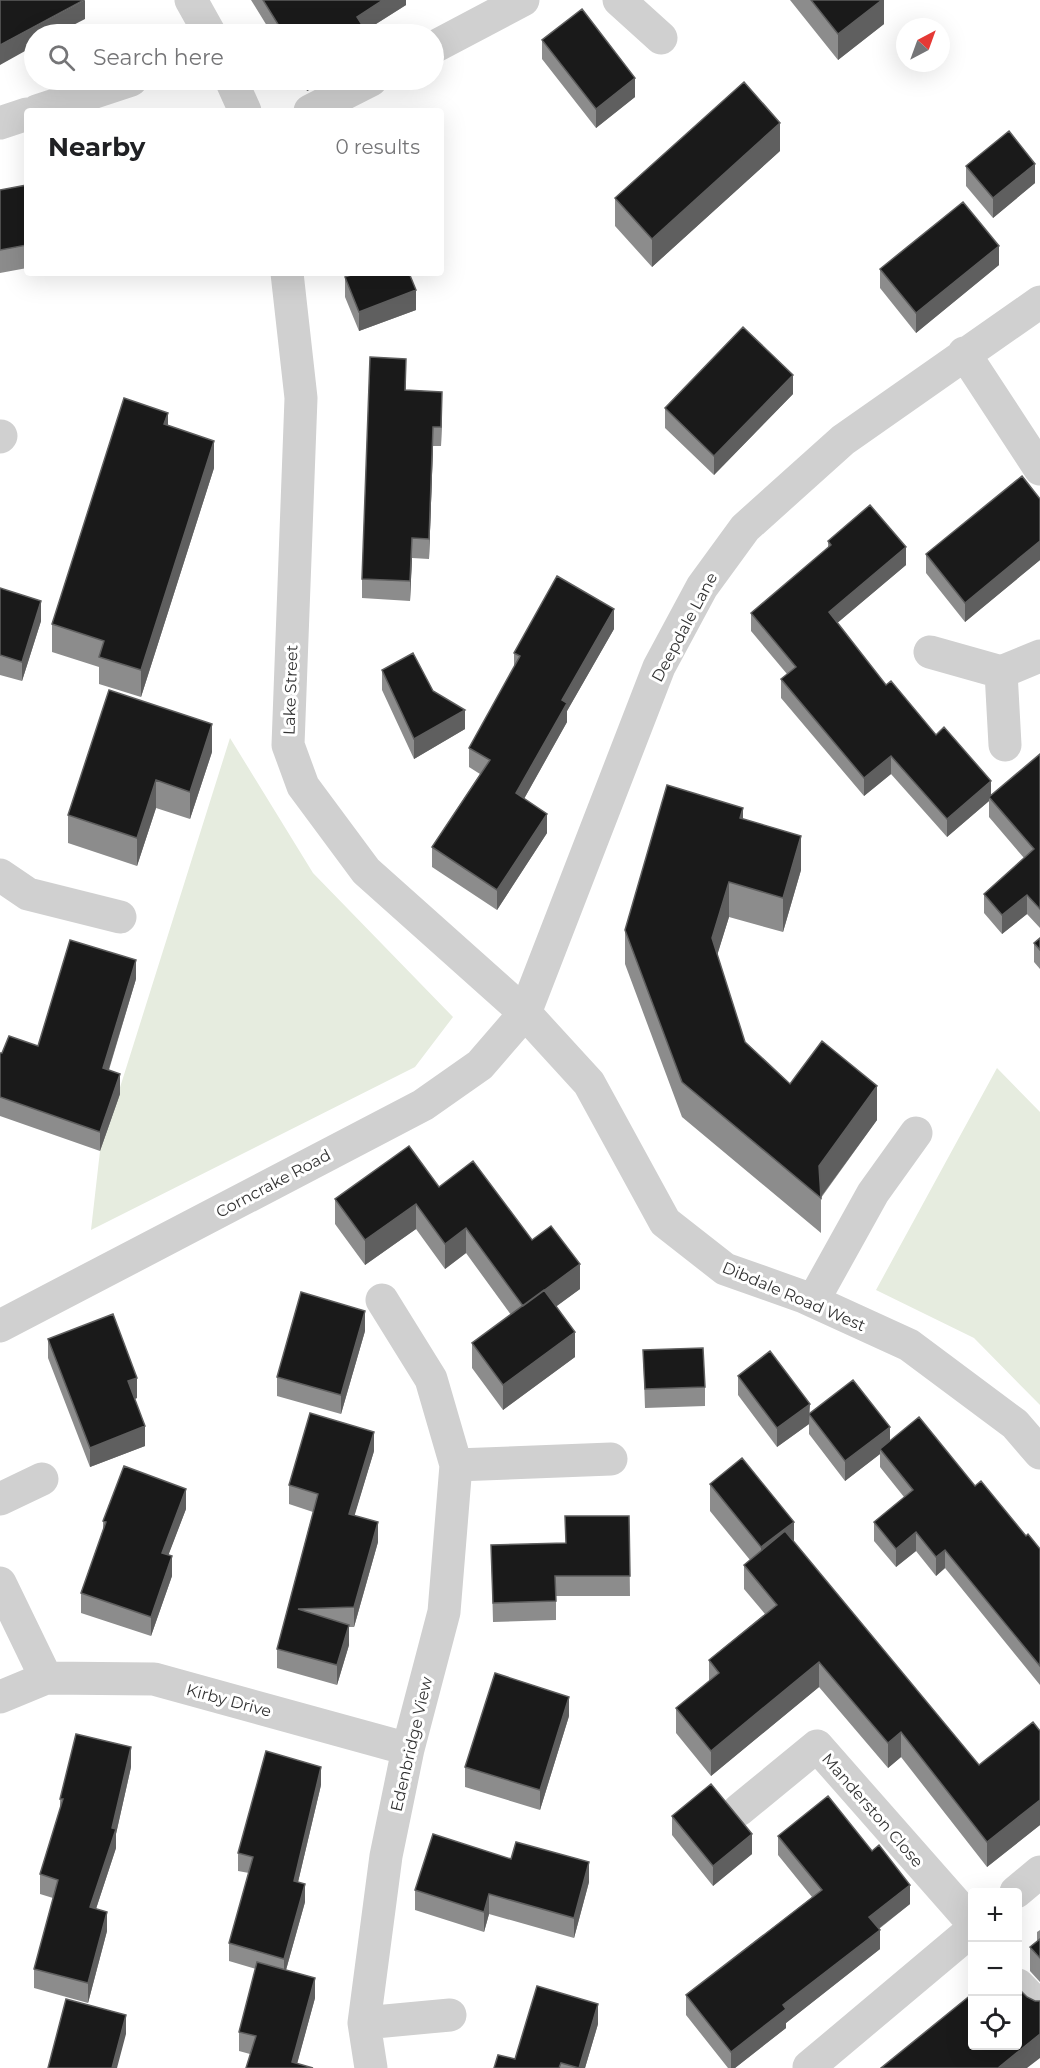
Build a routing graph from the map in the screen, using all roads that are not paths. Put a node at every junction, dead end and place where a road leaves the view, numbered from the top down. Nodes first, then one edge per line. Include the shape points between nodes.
1 (191, 0) edge
2 (523, 0) edge
3 (620, 0) edge
4 (204, 24) edge
5 (661, 38) dead end
6 (444, 42) edge
7 (101, 90) edge
8 (236, 90) edge
9 (351, 90) edge
10 (46, 108) edge
11 (244, 108) edge
12 (316, 108) edge
13 (24, 115) edge
14 (0, 123) edge
15 (287, 276) edge
16 (1040, 302) edge
17 (964, 353) junction
18 (1040, 469) edge
19 (930, 652) dead end
20 (1040, 656) edge
21 (1002, 672) junction
22 (1005, 745) dead end
23 (0, 874) edge
24 (120, 917) dead end
25 (525, 1013) junction
26 (916, 1133) dead end
27 (382, 1300) dead end
28 (813, 1301) junction
29 (0, 1326) edge
30 (1040, 1453) edge
31 (611, 1459) dead end
32 (456, 1465) junction
33 (42, 1479) dead end
34 (0, 1499) edge
35 (0, 1583) edge
36 (46, 1678) junction
37 (0, 1697) edge
38 (408, 1749) junction
39 (740, 1810) dead end
40 (1040, 1872) edge
41 (1022, 1888) edge
42 (968, 1917) edge
43 (968, 1933) edge
44 (1022, 1990) edge
45 (1040, 2007) edge
46 (450, 2015) dead end
47 (364, 2023) junction
48 (809, 2067) edge
49 (371, 2068) edge

1 - 4 street
2 - 6 street
3 - 5 street
7 - 10 street
8 - 11 street
9 - 12 street
13 - 14 street
15 - 25 street, Lake Street via 302,398 288,745 303,786 366,871
16 - 17 street, Deepdale Lane
17 - 18 street
17 - 25 street, Deepdale Lane via 843,440 745,528 702,587 659,667
19 - 21 street
20 - 21 street
21 - 22 street
23 - 24 street via 28,894
25 - 28 street, Dibdale Road West via 589,1083 665,1222 725,1269
25 - 29 street, Corncrake Road via 480,1065 423,1105
26 - 28 street via 873,1193
27 - 32 street, Edenbridge View via 431,1379
28 - 30 street, Dibdale Road West via 909,1346 1015,1424
31 - 32 street
32 - 38 street, Edenbridge View via 444,1612
33 - 34 street
35 - 36 street
36 - 37 street, Kirby Drive
36 - 38 street, Kirby Drive via 154,1680
38 - 47 street, Edenbridge View via 386,1856
39 - 42 street, Manderston Close via 817,1746
40 - 41 street
43 - 48 street
44 - 45 street
46 - 47 street
47 - 49 street, Edenbridge View

